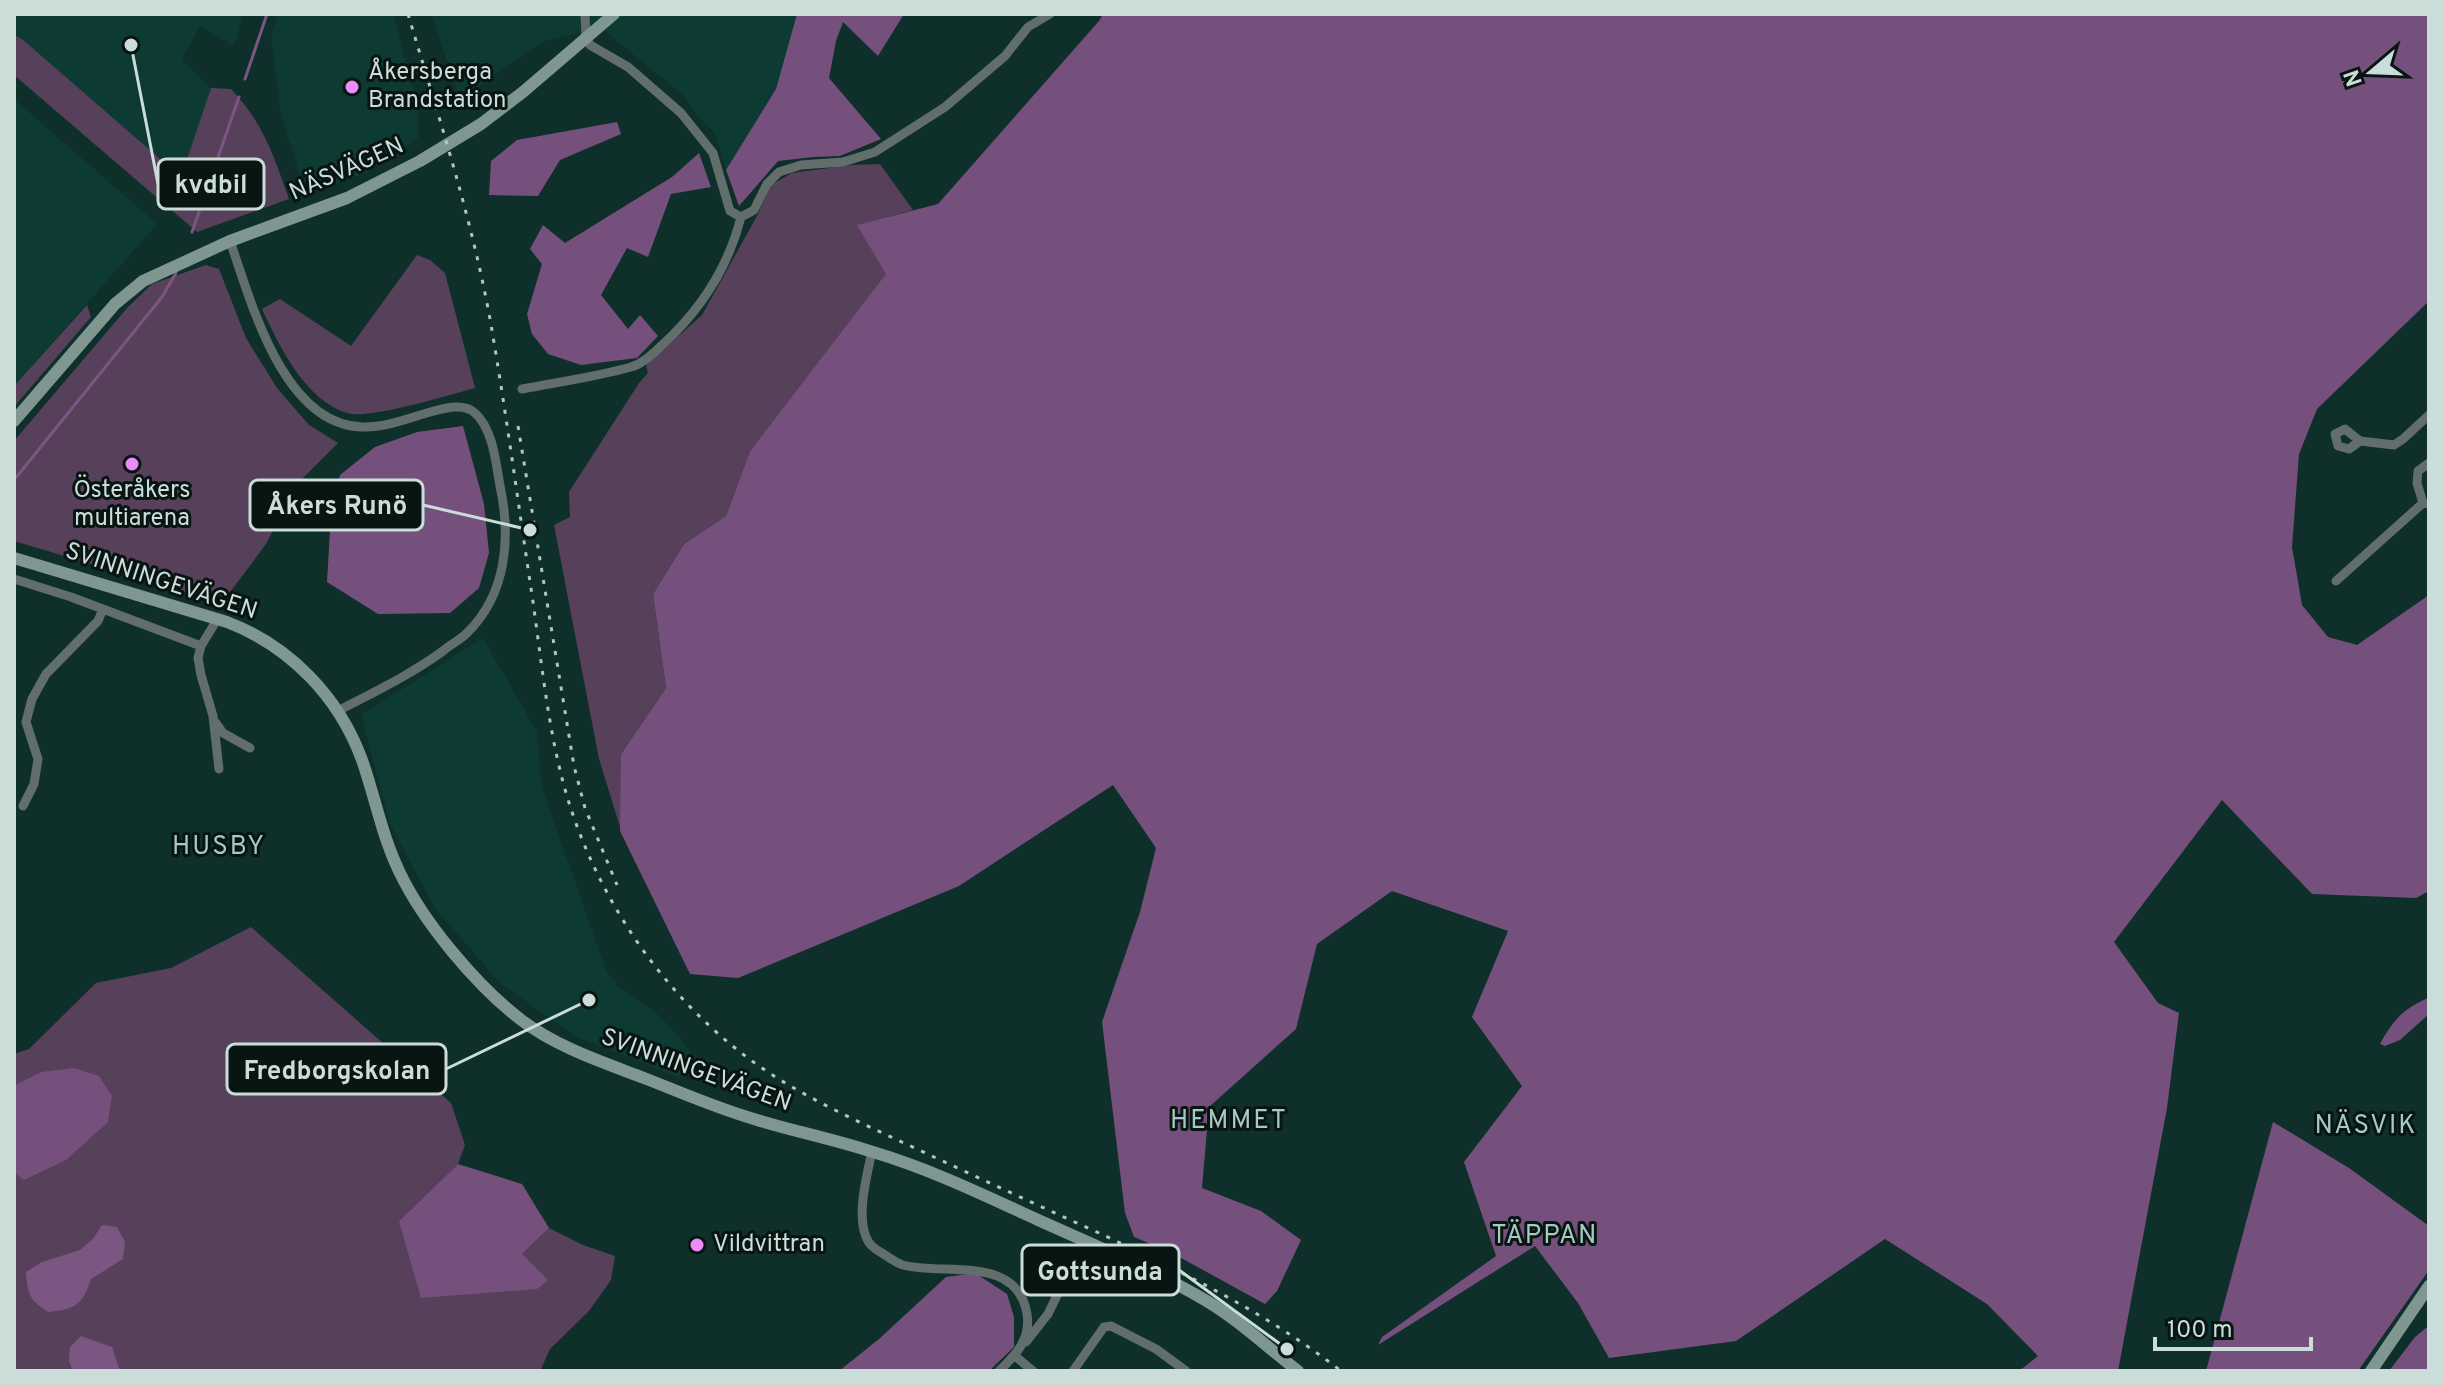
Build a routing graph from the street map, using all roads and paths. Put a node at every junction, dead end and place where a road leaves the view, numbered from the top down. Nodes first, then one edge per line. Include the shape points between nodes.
1 (585, 14) edge
2 (614, 14) edge
3 (1050, 14) edge
4 (586, 37) junction
5 (741, 217) junction
6 (230, 241) junction
7 (522, 389) dead end
8 (2429, 415) edge
9 (14, 421) edge
10 (2360, 441) dead end
11 (2429, 463) edge
12 (2426, 504) edge
13 (14, 558) edge
14 (14, 579) edge
15 (2336, 581) dead end
16 (103, 609) junction
17 (218, 618) junction
18 (201, 646) junction
19 (338, 711) junction
20 (213, 716) junction
21 (250, 748) dead end
22 (219, 769) dead end
23 (23, 806) dead end
24 (872, 1151) junction
25 (1084, 1240) junction
26 (2429, 1286) edge
27 (1024, 1345) junction
28 (1015, 1356) junction
29 (999, 1371) edge
30 (1033, 1371) edge
31 (1073, 1371) edge
32 (1186, 1371) edge
33 (1298, 1371) edge
34 (2371, 1371) edge

1 - 4 street
2 - 4 main road, NÄSVÄGEN
3 - 5 street via 1028,27 1005,56 945,107 875,152 779,172 754,210
4 - 5 street via 681,113 713,153 730,211
4 - 6 main road, NÄSVÄGEN via 481,124 420,161 347,198
5 - 7 street via 706,297 652,354 634,367
6 - 9 main road, NÄSVÄGEN via 157,273 126,293
6 - 19 street via 263,335 282,370 315,408 361,427 442,409 468,409 482,422 494,456 506,529 505,562 483,611 467,633 415,671
8 - 10 street via 2394,445
11 - 12 street via 2418,471 2417,483
12 - 15 street
13 - 17 main road, SVINNINGEVÄGEN
14 - 16 street
16 - 18 street
16 - 23 street via 98,621 46,674 32,699 26,722 38,759
17 - 18 street
17 - 19 main road, SVINNINGEVÄGEN via 277,647 315,680
18 - 20 street via 198,663
19 - 24 main road, SVINNINGEVÄGEN via 357,747 388,846 414,899 516,1016 549,1038 626,1071 750,1118
20 - 21 street via 223,733
20 - 22 street
24 - 25 main road, SVINNINGEVÄGEN
24 - 27 street via 863,1220 868,1241 900,1265 1006,1278 1024,1301
25 - 27 street via 1048,1314
25 - 33 main road, SVINNINGEVÄGEN via 1206,1300
26 - 34 main road
27 - 28 street
28 - 29 street
28 - 30 street
31 - 32 street via 1104,1327 1111,1326

